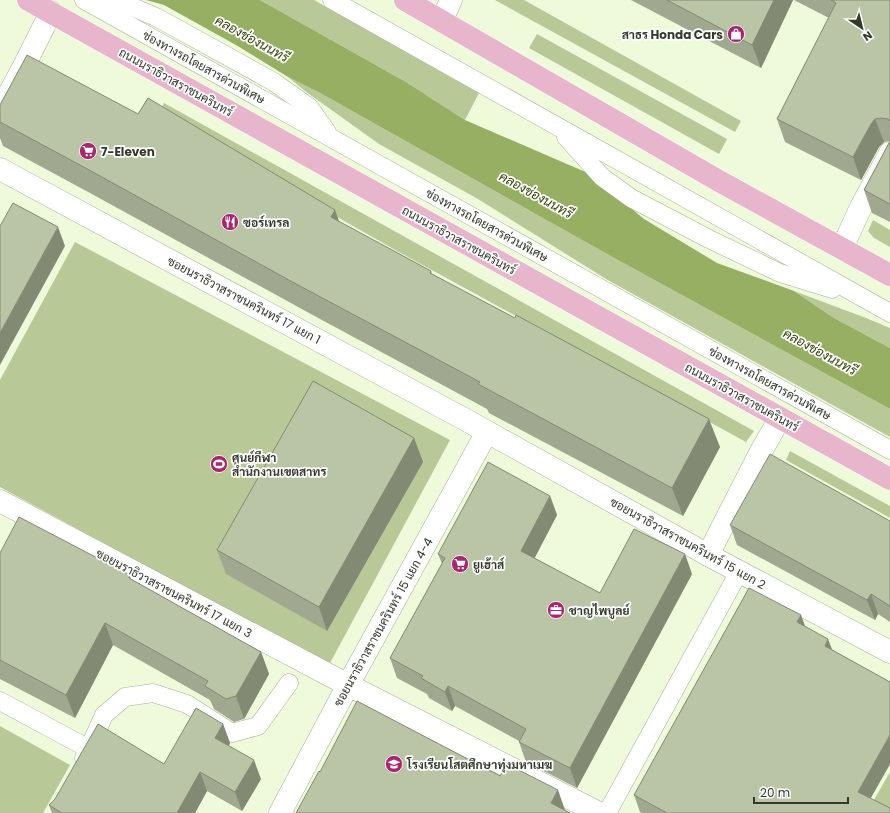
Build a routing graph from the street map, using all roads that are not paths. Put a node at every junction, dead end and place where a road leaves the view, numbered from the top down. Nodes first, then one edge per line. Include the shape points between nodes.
1 (28, 0) edge
2 (84, 0) edge
3 (332, 0) edge
4 (405, 0) edge
5 (451, 0) edge
6 (51, 12) junction
7 (442, 20) junction
8 (0, 111) edge
9 (556, 126) junction
10 (890, 153) edge
11 (0, 169) edge
12 (842, 248) junction
13 (890, 275) edge
14 (864, 299) junction
15 (890, 313) edge
16 (780, 418) junction
17 (487, 432) junction
18 (890, 450) edge
19 (890, 479) edge
20 (0, 501) edge
21 (708, 555) junction
22 (739, 572) junction
23 (890, 652) edge
24 (289, 683) dead end
25 (348, 685) junction
26 (0, 701) edge
27 (89, 749) junction
28 (75, 774) edge
29 (280, 813) edge
30 (599, 813) edge
31 (607, 813) edge

1 - 6 main road, ถนนนราธิวาสราชนครินทร์
2 - 18 lane, ช่องทางรถโดยสารด่วนพิเศษ
3 - 9 lane
4 - 7 main road
5 - 7 street
6 - 8 street
6 - 16 main road, ถนนนราธิวาสราชนครินทร์
7 - 12 main road via 719,181
9 - 14 lane
9 - 14 lane via 602,176 631,198 780,273
10 - 12 street
11 - 17 street, ซอยนราธิวาสราชนครินทร์ 17 แยก 1
12 - 13 main road
14 - 15 lane
16 - 19 main road, ถนนนราธิวาสราชนครินทร์
16 - 21 street
17 - 21 street, ซอยนราธิวาสราชนครินทร์ 15 แยก 2
17 - 25 street, ซอยนราธิวาสราชนครินทร์ 15 แยก 4-4
20 - 25 street, ซอยนราธิวาสราชนครินทร์ 17 แยก 3
21 - 22 street, ซอยนราธิวาสราชนครินทร์ 15 แยก 2
22 - 23 street, ซอยนราธิวาสราชนครินทร์ 15 แยก 2
22 - 31 lane
24 - 27 lane via 258,726 232,733 187,704 153,693 125,697 104,715
25 - 29 street, ซอยนราธิวาสราชนครินทร์ 15 แยก 4-4
25 - 30 street, ซอยนราธิวาสราชนครินทร์ 17 แยก 3
26 - 27 lane
27 - 28 lane

